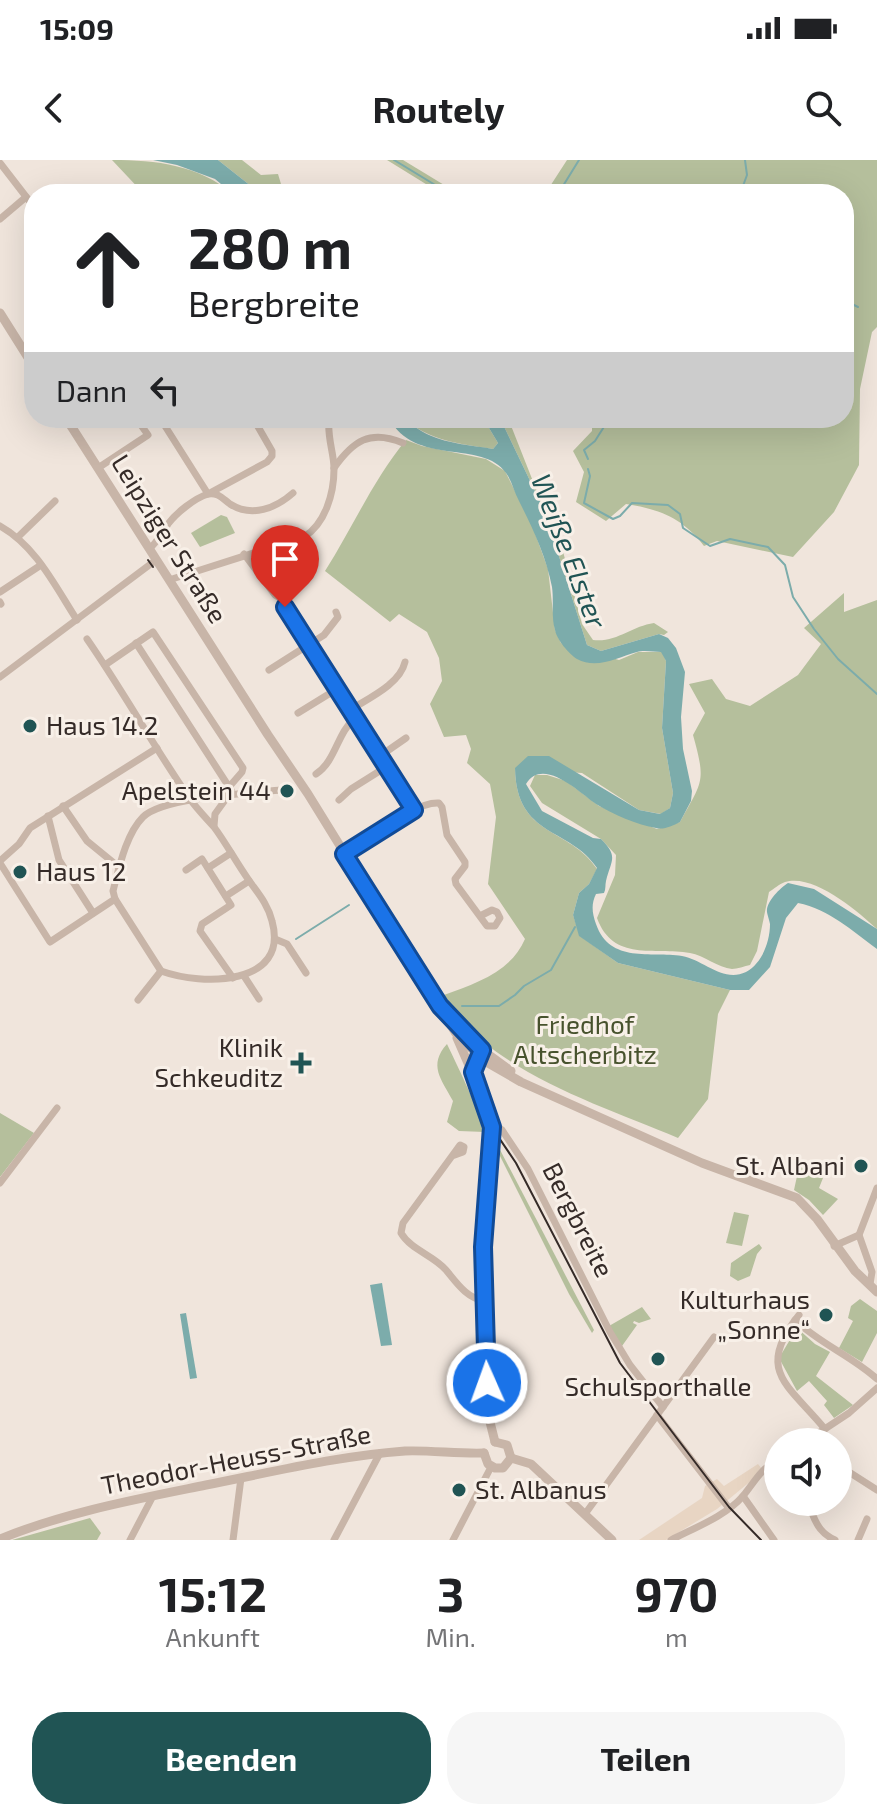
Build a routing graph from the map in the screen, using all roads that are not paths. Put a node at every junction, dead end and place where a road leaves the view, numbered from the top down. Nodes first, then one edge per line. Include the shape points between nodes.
1 (0, 163) edge
2 (24, 194) edge
3 (24, 199) edge
4 (0, 219) edge
5 (0, 314) edge
6 (24, 351) edge
7 (72, 428) edge
8 (143, 428) edge
9 (166, 428) edge
10 (259, 428) edge
11 (329, 428) edge
12 (403, 443) dead end
13 (98, 468) junction
14 (334, 468) junction
15 (228, 483) junction
16 (293, 493) dead end
17 (208, 494) junction
18 (223, 497) junction
19 (55, 501) dead end
20 (0, 526) edge
21 (19, 536) junction
22 (304, 537) junction
23 (149, 549) junction
24 (244, 554) junction
25 (156, 560) junction
26 (41, 565) junction
27 (169, 580) junction
28 (0, 592) edge
29 (285, 601) junction
30 (336, 612) dead end
31 (77, 620) junction
32 (87, 639) dead end
33 (136, 643) junction
34 (308, 644) junction
35 (405, 662) dead end
36 (105, 665) junction
37 (269, 670) dead end
38 (0, 677) edge
39 (337, 689) junction
40 (350, 710) junction
41 (298, 713) dead end
42 (355, 718) junction
43 (406, 738) dead end
44 (157, 748) junction
45 (380, 756) junction
46 (386, 767) junction
47 (316, 774) dead end
48 (281, 790) dead end
49 (230, 793) junction
50 (339, 800) dead end
51 (191, 801) junction
52 (63, 806) junction
53 (414, 810) junction
54 (48, 816) junction
55 (215, 828) junction
56 (231, 853) junction
57 (344, 854) junction
58 (0, 862) edge
59 (120, 868) junction
60 (208, 868) junction
61 (186, 870) dead end
62 (249, 881) junction
63 (226, 896) junction
64 (115, 899) junction
65 (93, 913) junction
66 (480, 916) dead end
67 (275, 939) junction
68 (161, 971) junction
69 (306, 973) dead end
70 (244, 976) junction
71 (233, 978) junction
72 (259, 999) dead end
73 (138, 1000) dead end
74 (440, 1006) junction
75 (455, 1032) junction
76 (476, 1049) junction
77 (465, 1058) junction
78 (475, 1079) junction
79 (540, 1089) junction
80 (57, 1108) dead end
81 (492, 1122) junction
82 (452, 1156) dead end
83 (0, 1183) edge
84 (877, 1188) edge
85 (859, 1235) junction
86 (834, 1246) junction
87 (874, 1288) edge
88 (485, 1301) junction
89 (714, 1337) dead end
90 (877, 1379) edge
91 (877, 1388) edge
92 (663, 1407) junction
93 (657, 1415) junction
94 (824, 1428) edge
95 (826, 1428) edge
96 (495, 1442) junction
97 (380, 1453) junction
98 (484, 1453) junction
99 (511, 1458) junction
100 (491, 1467) junction
101 (764, 1468) edge
102 (852, 1474) edge
103 (241, 1478) junction
104 (877, 1490) edge
105 (154, 1494) junction
106 (743, 1496) junction
107 (728, 1507) junction
108 (585, 1514) junction
109 (813, 1516) edge
110 (867, 1519) dead end
111 (0, 1539) edge
112 (829, 1539) edge
113 (130, 1540) edge
114 (233, 1540) edge
115 (334, 1540) edge
116 (453, 1540) edge
117 (612, 1540) edge
118 (671, 1540) edge
119 (774, 1540) edge
120 (858, 1540) edge

1 - 2 street
3 - 4 street
5 - 6 street
7 - 13 street, Leipziger Straße
8 - 13 street via 148,435
9 - 17 street
10 - 15 street via 272,456
11 - 14 street
12 - 14 street via 384,436 363,440
13 - 23 street, Leipziger Straße
14 - 22 street via 324,517
15 - 17 street
15 - 18 street
16 - 18 street via 278,506 254,511
17 - 18 street
17 - 23 street via 177,515
19 - 21 street
20 - 21 street
21 - 26 street
22 - 24 street
22 - 29 street via 293,557
23 - 25 street, Leipziger Straße
24 - 27 street
24 - 29 street
25 - 27 street, Leipziger Straße
25 - 31 street
26 - 28 street
26 - 31 street
27 - 57 street, Leipziger Straße
29 - 34 street
30 - 34 street via 338,617 324,635
31 - 38 street
32 - 36 street
33 - 36 street
33 - 49 street
33 - 49 street via 153,632 243,768
34 - 37 street
34 - 39 street
35 - 40 street via 393,681
36 - 44 street
39 - 40 street
39 - 41 street
40 - 42 street
42 - 45 street
42 - 47 street
43 - 45 street
44 - 51 street
44 - 52 street
45 - 46 street
46 - 50 street
46 - 53 street
48 - 49 street
49 - 51 street
49 - 55 street via 215,814
51 - 55 street
51 - 59 street via 146,814
52 - 54 street
52 - 59 street via 87,841
53 - 57 street
53 - 66 street via 439,803 447,835 465,862 456,884
54 - 58 street
54 - 65 street via 59,860
55 - 56 street
56 - 60 street
56 - 62 street
57 - 74 street, Leipziger Straße
58 - 65 street via 50,942
59 - 64 street
60 - 61 street via 202,859
60 - 63 street
62 - 63 street
62 - 67 street via 264,901
63 - 71 street via 231,905 202,924 200,931
64 - 65 street
64 - 68 street
67 - 69 street via 287,944
67 - 70 street via 269,958
68 - 71 street
68 - 73 street
70 - 71 street
70 - 72 street
74 - 75 street, Leipziger Straße
74 - 76 street, Leipziger Straße
75 - 76 street, Leipziger Straße
75 - 77 street, Leipziger Straße
76 - 77 street
76 - 78 street
76 - 79 street, Leipziger Straße
76 - 79 street, Leipziger Straße via 490,1065
77 - 78 street, Leipziger Straße
78 - 81 street, Bergbreite
79 - 86 street, Leipziger Straße via 702,1163 790,1194 805,1204
80 - 83 street
81 - 88 street via 483,1247
81 - 92 street, Bergbreite via 528,1169 610,1332
82 - 88 street via 401,1233 453,1282
84 - 85 street
85 - 86 street
85 - 87 street
86 - 87 street, Leipziger Straße
88 - 96 street via 488,1414
89 - 92 street
90 - 94 street via 817,1340 797,1317 778,1350 777,1371
91 - 95 street
92 - 93 street
93 - 107 street
93 - 108 street
96 - 98 street
96 - 99 street via 507,1445
97 - 98 street, Theodor-Heuss-Straße
97 - 103 street, Theodor-Heuss-Straße
97 - 115 street
98 - 100 street
99 - 100 street via 503,1468
99 - 108 street via 531,1464
100 - 116 street
101 - 106 street
102 - 104 street
103 - 105 street, Theodor-Heuss-Straße
103 - 114 street
105 - 111 street, Theodor-Heuss-Straße
105 - 113 street
106 - 107 street
106 - 119 street
107 - 118 street
108 - 117 street
109 - 112 street
110 - 120 street

